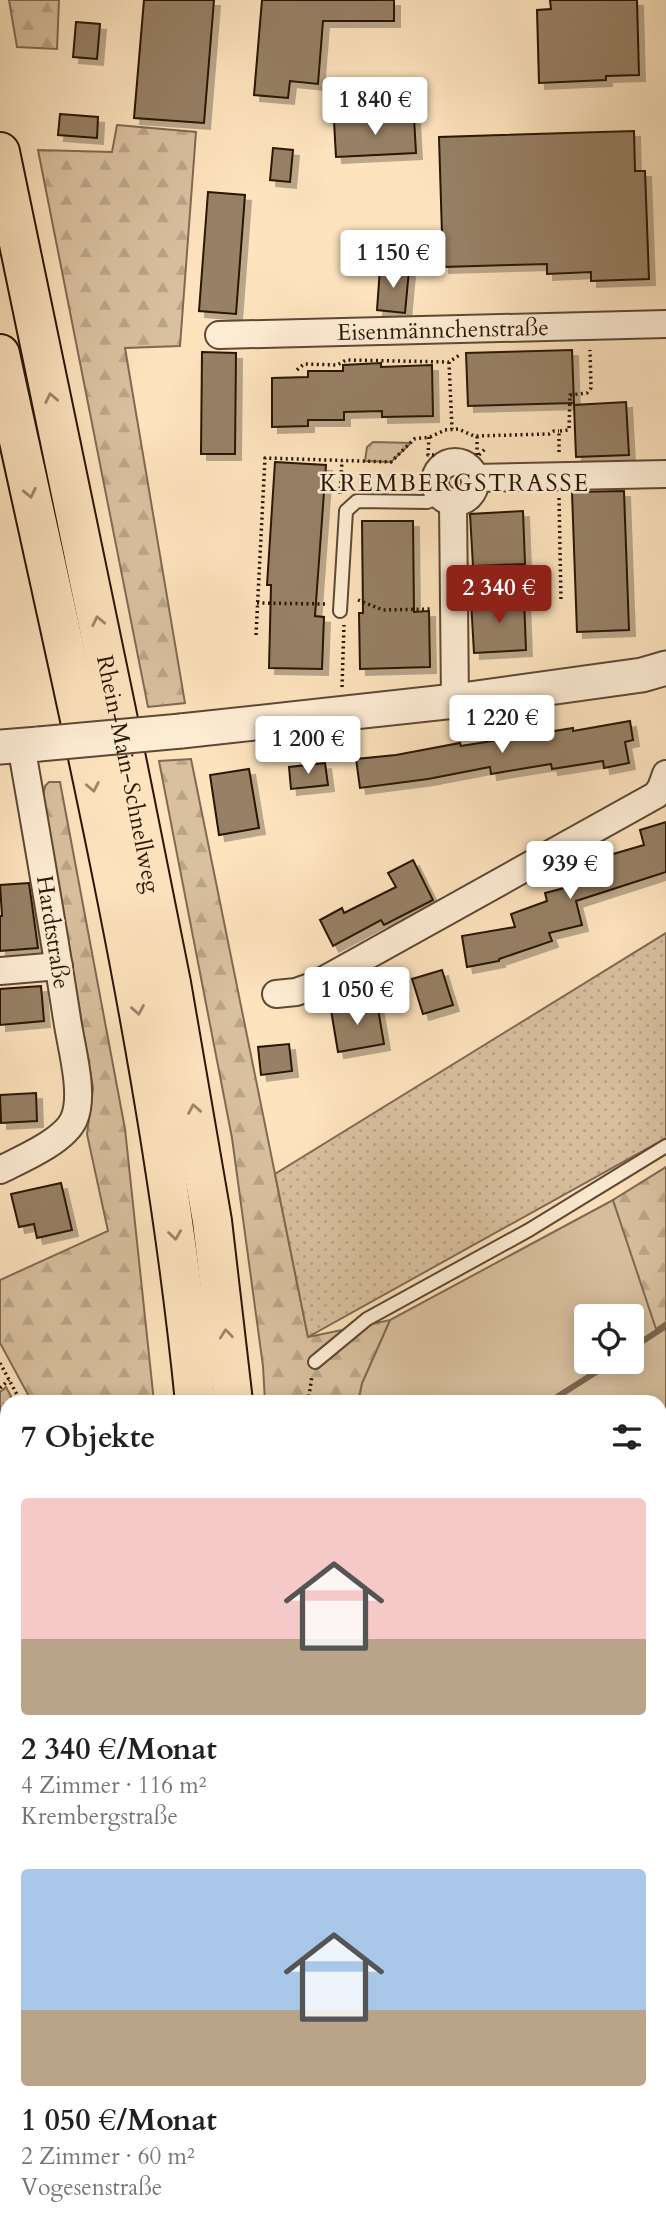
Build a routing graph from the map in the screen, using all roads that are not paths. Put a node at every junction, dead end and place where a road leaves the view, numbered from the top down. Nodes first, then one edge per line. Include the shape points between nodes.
1 (0, 152) edge
2 (666, 324) edge
3 (219, 335) dead end
4 (0, 354) edge
5 (666, 474) edge
6 (475, 478) junction
7 (447, 500) junction
8 (340, 607) road end
9 (666, 668) edge
10 (455, 701) junction
11 (20, 745) edge
12 (666, 774) edge
13 (59, 966) junction
14 (0, 971) edge
15 (276, 993) dead end
16 (666, 1146) edge
17 (0, 1170) edge
18 (315, 1362) road end
19 (194, 1395) edge
20 (232, 1395) edge

20 -> 1 highway, Rhein-Main-Schnellweg via 212,1221 173,996
2 - 3 street, Eisenmännchenstraße
4 -> 19 highway, Rhein-Main-Schnellweg via 134,989 175,1228
5 - 6 street
6 - 7 street via 474,491 466,500
6 - 7 street via 462,463 439,457 435,481 437,491
7 - 8 lane via 357,501 346,511
7 - 10 street
9 - 10 street
10 - 11 street, bridge
11 - 13 street, Hardtstraße
12 - 15 street via 656,795 313,986
13 - 14 street
13 - 17 street, Hardtstraße via 78,1093 74,1119 57,1138
16 - 18 lane via 530,1230 367,1319

